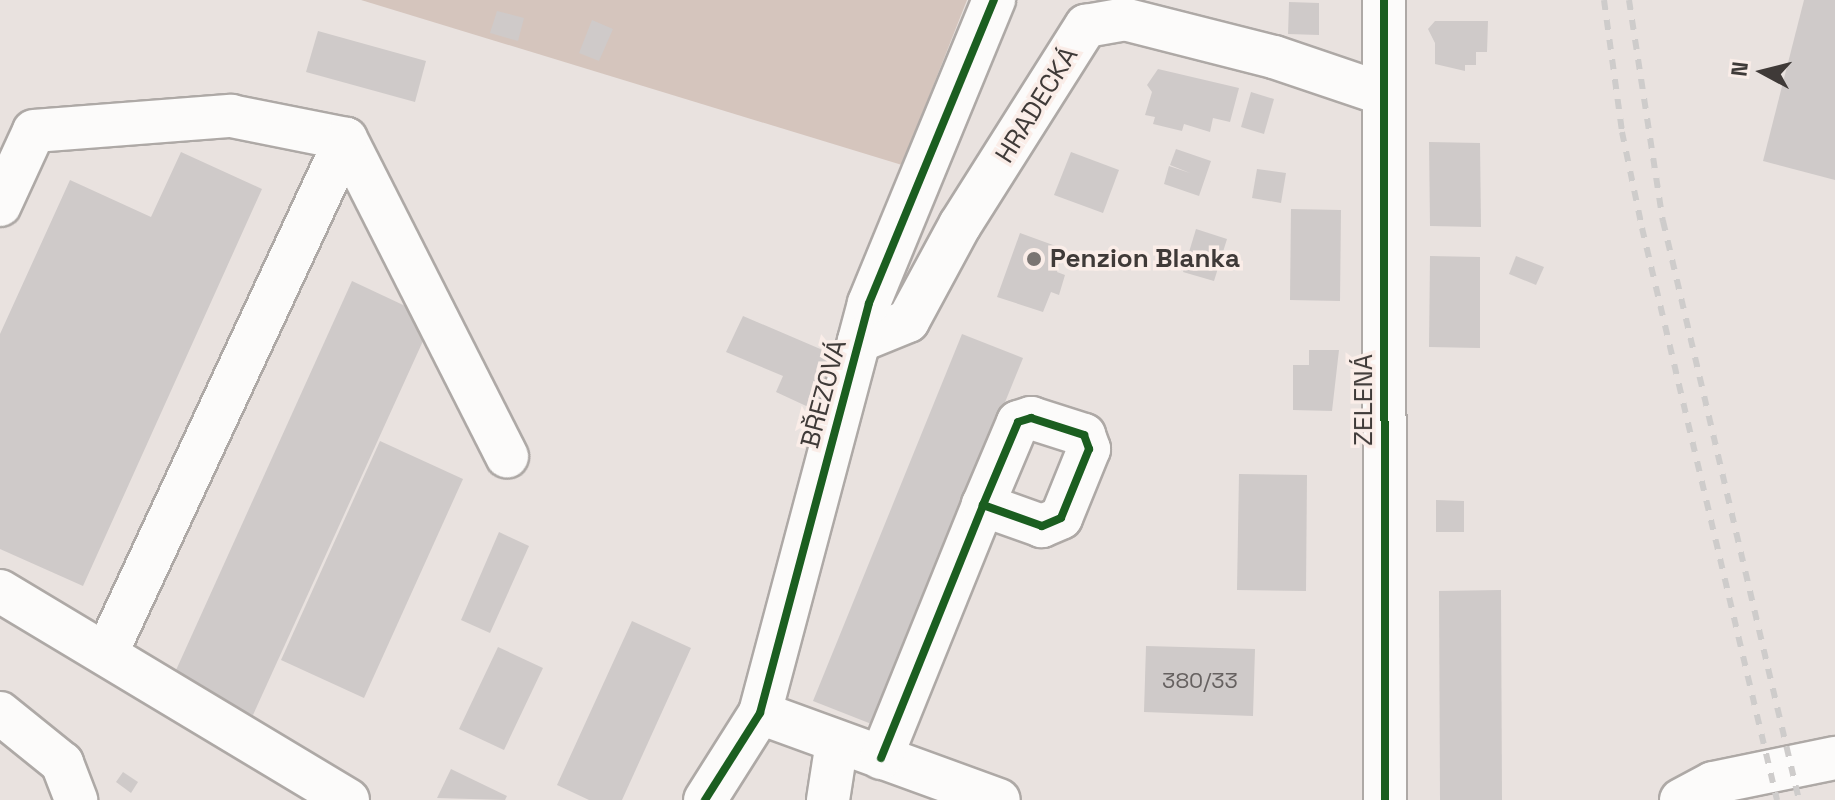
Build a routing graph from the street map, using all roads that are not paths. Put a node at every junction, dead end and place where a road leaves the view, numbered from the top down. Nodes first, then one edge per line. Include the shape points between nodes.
1 (994, 0) edge
2 (1384, 0) edge
3 (1383, 94) junction
4 (346, 139) junction
5 (0, 205) edge
6 (859, 341) junction
7 (507, 457) dead end
8 (983, 505) dead end
9 (0, 591) edge
10 (107, 652) junction
11 (0, 713) edge
12 (760, 713) junction
13 (837, 742) junction
14 (881, 758) junction
15 (1835, 758) edge
16 (76, 800) edge
17 (348, 800) edge
18 (705, 800) edge
19 (828, 800) edge
20 (999, 800) edge
21 (1385, 800) edge
22 (1681, 800) edge

1 - 6 street, BŘEZOVÁ via 869,303
2 - 3 street, ZELENÁ
3 - 6 street, HRADECKÁ via 1274,57 1124,19 1086,26 960,225 908,321
3 - 21 street, ZELENÁ
4 - 5 street via 231,116 34,131
4 - 7 street
4 - 10 street
6 - 12 street, BŘEZOVÁ
8 - 14 street
9 - 10 street
10 - 17 street via 166,694
11 - 16 street via 62,763
12 - 13 street
12 - 18 street, BŘEZOVÁ
13 - 14 street
13 - 19 street
14 - 20 street
15 - 22 street via 1713,783

